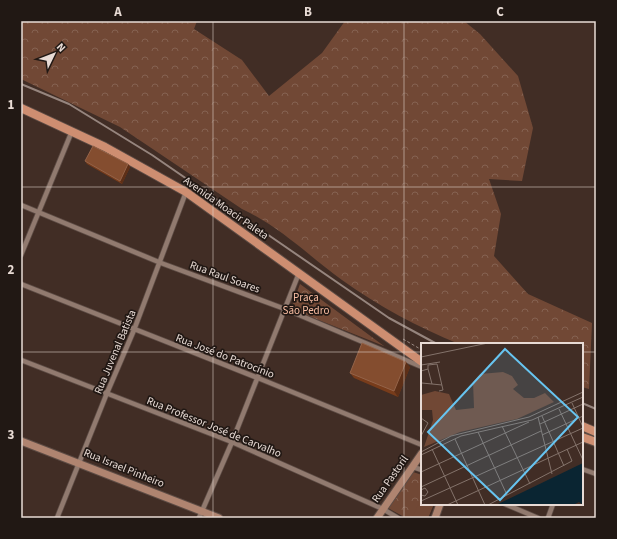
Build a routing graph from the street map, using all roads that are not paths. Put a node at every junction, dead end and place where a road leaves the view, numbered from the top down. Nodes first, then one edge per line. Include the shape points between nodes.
1 (21, 108) edge
2 (72, 131) junction
3 (186, 192) junction
4 (21, 205) edge
5 (38, 212) junction
6 (21, 255) edge
7 (161, 263) junction
8 (299, 273) junction
9 (21, 284) edge
10 (285, 309) junction
11 (134, 330) junction
12 (405, 349) junction
13 (421, 356) edge
14 (21, 360) edge
15 (421, 361) edge
16 (421, 367) edge
17 (258, 378) junction
18 (106, 393) junction
19 (583, 426) edge
20 (596, 432) edge
21 (583, 437) edge
22 (21, 441) edge
23 (232, 442) junction
24 (596, 442) edge
25 (421, 446) edge
26 (421, 455) edge
27 (81, 462) junction
28 (413, 467) junction
29 (583, 469) edge
30 (421, 470) edge
31 (596, 474) edge
32 (440, 505) edge
33 (507, 505) edge
34 (554, 505) edge
35 (383, 508) junction
36 (200, 514) edge
37 (57, 518) edge
38 (219, 518) edge
39 (377, 518) edge
40 (398, 518) edge
41 (435, 518) edge
42 (538, 518) edge
43 (548, 518) edge

1 - 2 main road, Avenida Moacir Paleta
2 - 3 main road, Avenida Moacir Paleta
2 - 5 street
3 - 7 street, Rua Juvenal Batista
3 - 8 main road, Avenida Moacir Paleta
4 - 5 street, Rua Raul Soares
5 - 6 street
5 - 7 street, Rua Raul Soares
7 - 10 street, Rua Raul Soares
7 - 11 street, Rua Juvenal Batista
8 - 10 street
8 - 12 main road, Avenida Moacir Paleta
9 - 11 street, Rua José do Patrocínio
10 - 16 street, Rua Raul Soares
10 - 17 street
11 - 17 street, Rua José do Patrocínio
11 - 18 street, Rua Juvenal Batista
12 - 13 main road, Avenida Moacir Paleta
12 - 15 main road, Avenida Moacir Paleta
14 - 18 street, Rua Professor José de Carvalho
17 - 23 street
17 - 25 street, Rua José do Patrocínio
18 - 23 street, Rua Professor José de Carvalho
18 - 27 street, Rua Juvenal Batista
19 - 20 main road
21 - 24 main road
22 - 27 street, Rua Israel Pinheiro
23 - 35 street, Rua Professor José de Carvalho
23 - 36 street
26 - 28 street, Rua Pastoril
27 - 36 street, Rua Israel Pinheiro
27 - 37 street, Rua Juvenal Batista
28 - 30 street
28 - 35 street, Rua Pastoril
29 - 31 street
32 - 41 street
33 - 42 street
34 - 43 street
35 - 39 street, Rua Pastoril
35 - 40 street, Rua Professor José de Carvalho
36 - 38 street, Rua Israel Pinheiro

